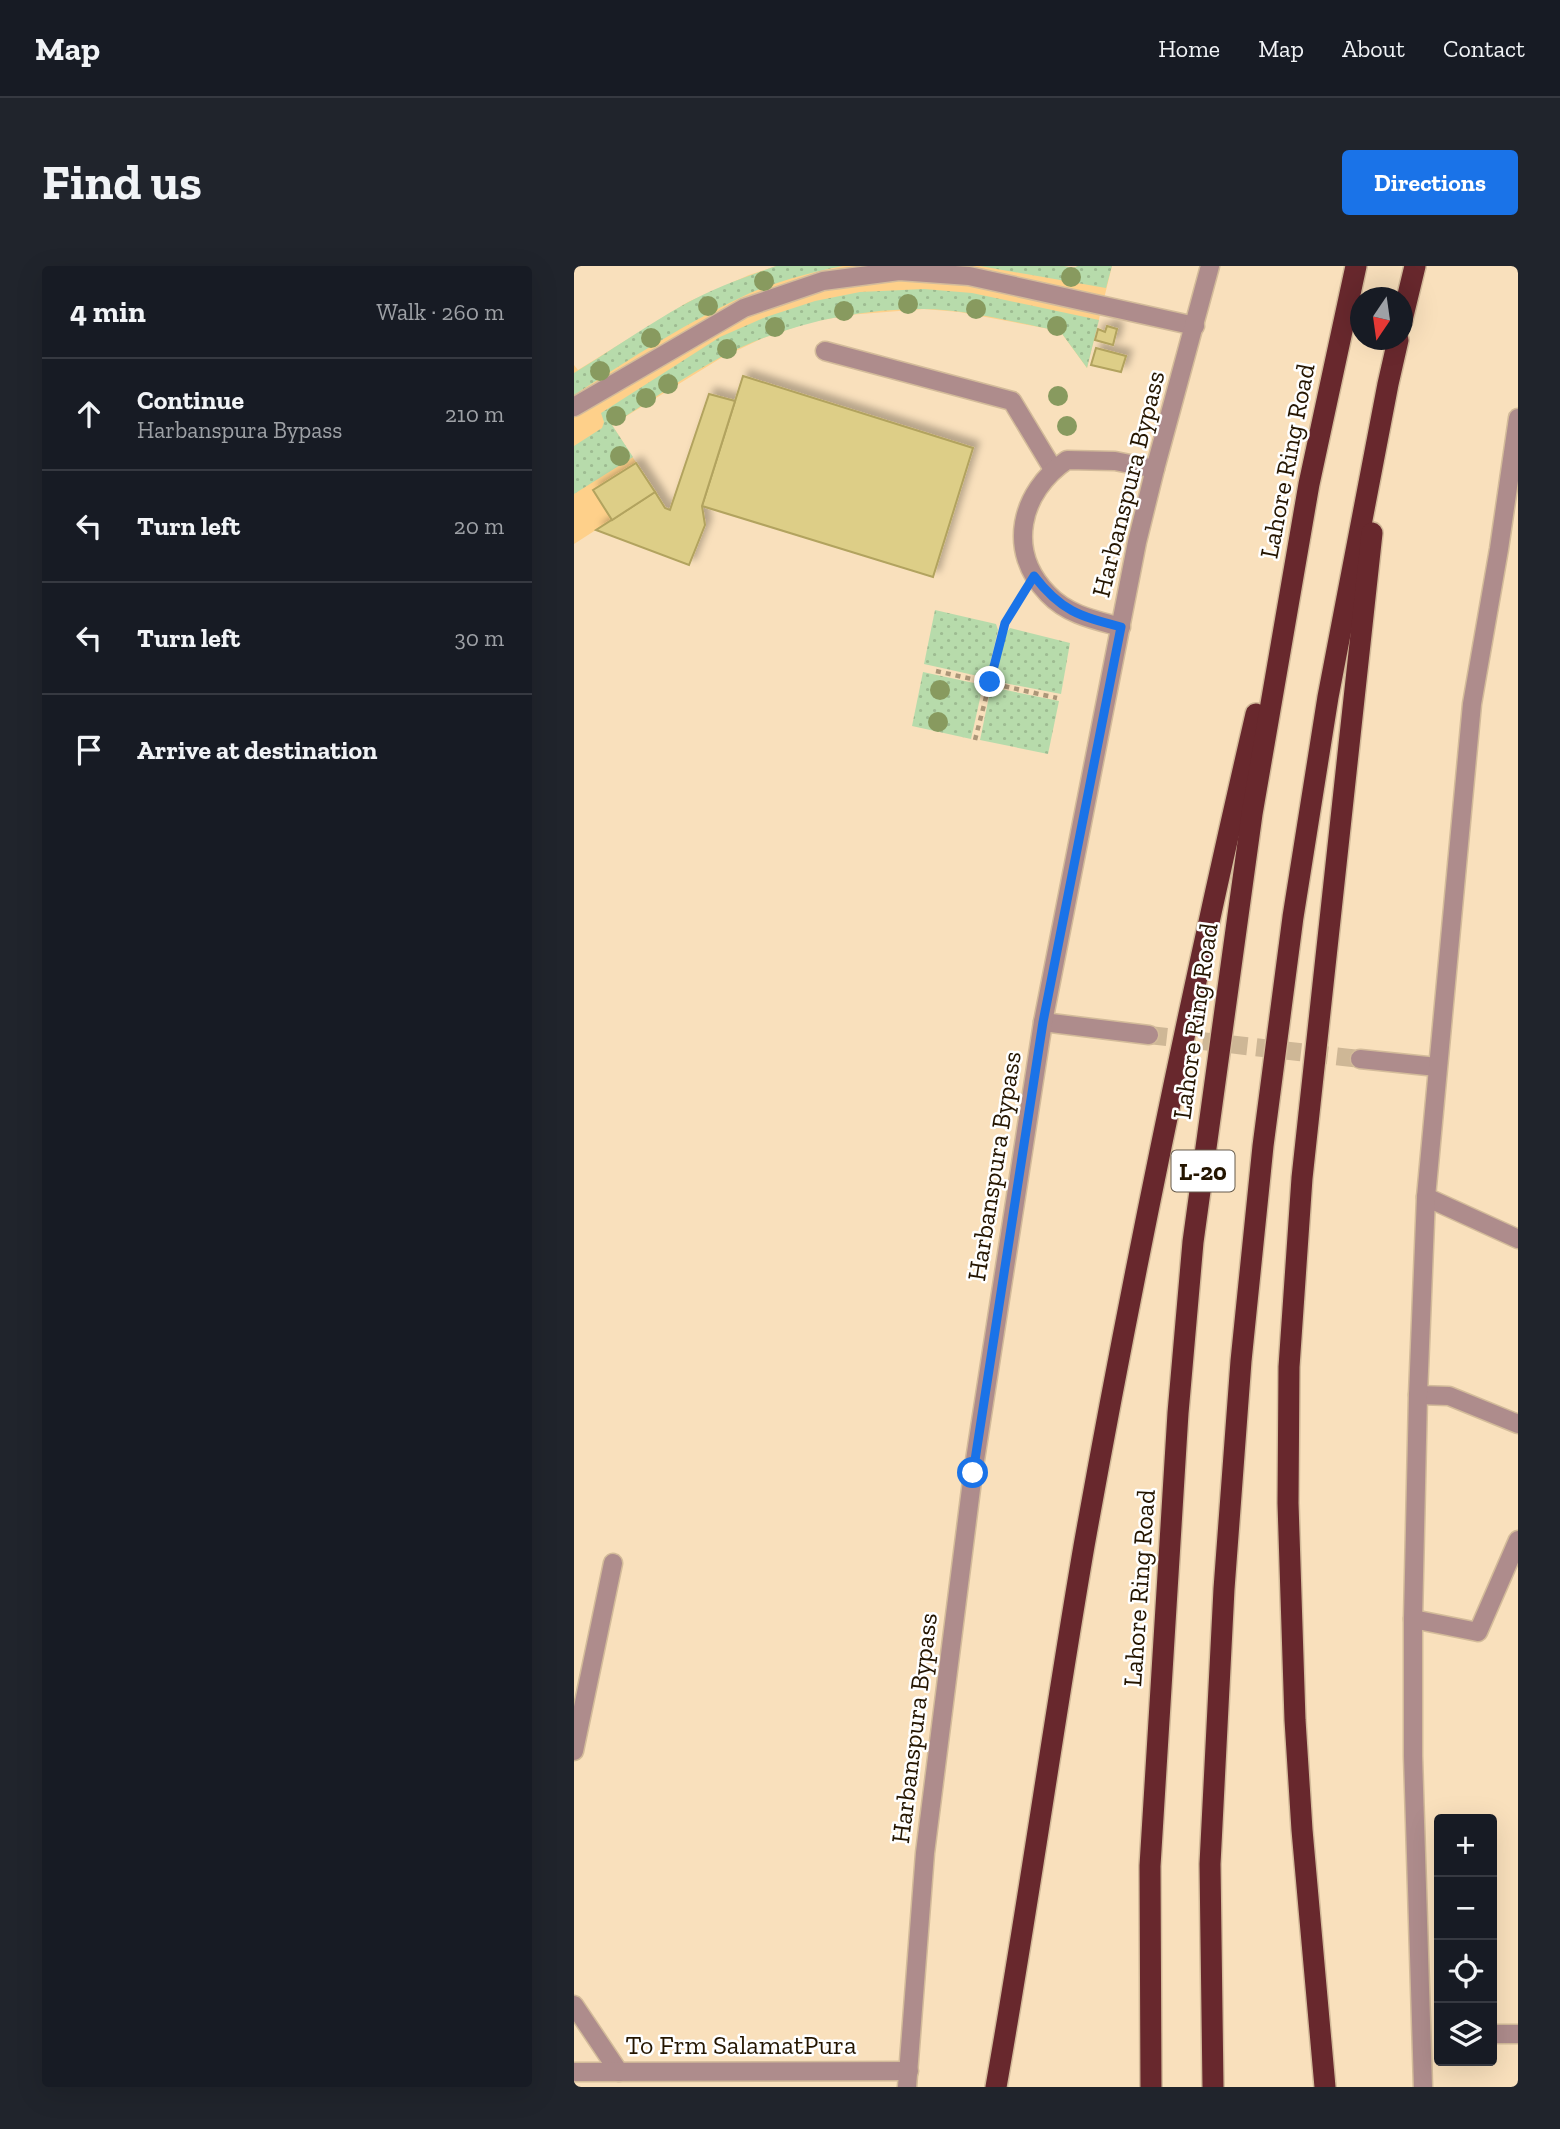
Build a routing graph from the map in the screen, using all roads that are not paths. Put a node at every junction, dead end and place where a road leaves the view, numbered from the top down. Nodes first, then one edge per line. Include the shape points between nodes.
1 (1210, 266) edge
2 (1356, 266) edge
3 (1415, 266) edge
4 (1410, 287) edge
5 (1195, 326) junction
6 (1396, 350) edge
7 (825, 351) dead end
8 (1388, 384) junction
9 (574, 407) edge
10 (1518, 418) edge
11 (1053, 469) junction
12 (1155, 469) junction
13 (1309, 484) junction
14 (1121, 627) junction
15 (1043, 1022) junction
16 (1149, 1035) tunnel mouth
17 (1360, 1059) tunnel mouth
18 (1437, 1067) junction
19 (1426, 1197) junction
20 (1518, 1239) edge
21 (1418, 1395) junction
22 (1518, 1424) edge
23 (1518, 1540) edge
24 (613, 1563) dead end
25 (1413, 1619) junction
26 (574, 1751) edge
27 (574, 2005) edge
28 (1497, 2034) edge
29 (1518, 2034) edge
30 (1431, 2035) edge
31 (574, 2072) edge
32 (619, 2072) junction
33 (908, 2079) edge
34 (1325, 2084) edge
35 (996, 2087) edge
36 (1151, 2087) edge
37 (1213, 2087) edge
38 (1423, 2087) edge

1 - 5 street, Harbanspura Bypass
2 - 13 highway, Lahore Ring Road / L-20
3 - 4 highway
5 - 9 street via 969,276 899,271 823,281 744,308
5 - 12 street, Harbanspura Bypass
6 - 8 highway, L-20
7 - 11 street via 1012,401
8 - 34 highway via 1302,1178 1289,1367 1294,1720
8 - 37 highway, L-20 via 1328,697 1262,1146 1224,1589 1210,1864
10 - 18 street via 1472,704
11 - 12 street via 1067,460 1115,461
11 - 14 street via 1032,496 1025,516 1023,535 1034,576 1063,606 1082,617
12 - 14 street, Harbanspura Bypass
13 - 35 highway via 1154,1174 1084,1547
13 - 36 highway, Lahore Ring Road / L-20 via 1252,814 1193,1242 1150,1866
14 - 15 street, Harbanspura Bypass
15 - 16 street
15 - 33 street, Harbanspura Bypass via 973,1473 925,1853
17 - 18 street
18 - 19 street
19 - 20 street
19 - 21 street
21 - 22 street via 1449,1396
21 - 25 street
23 - 25 street via 1478,1632
24 - 26 street
25 - 30 street via 1413,1756
27 - 32 street
28 - 29 street
30 - 38 street
31 - 32 street, To Frm SalamatPura
32 - 33 street, To Frm SalamatPura

